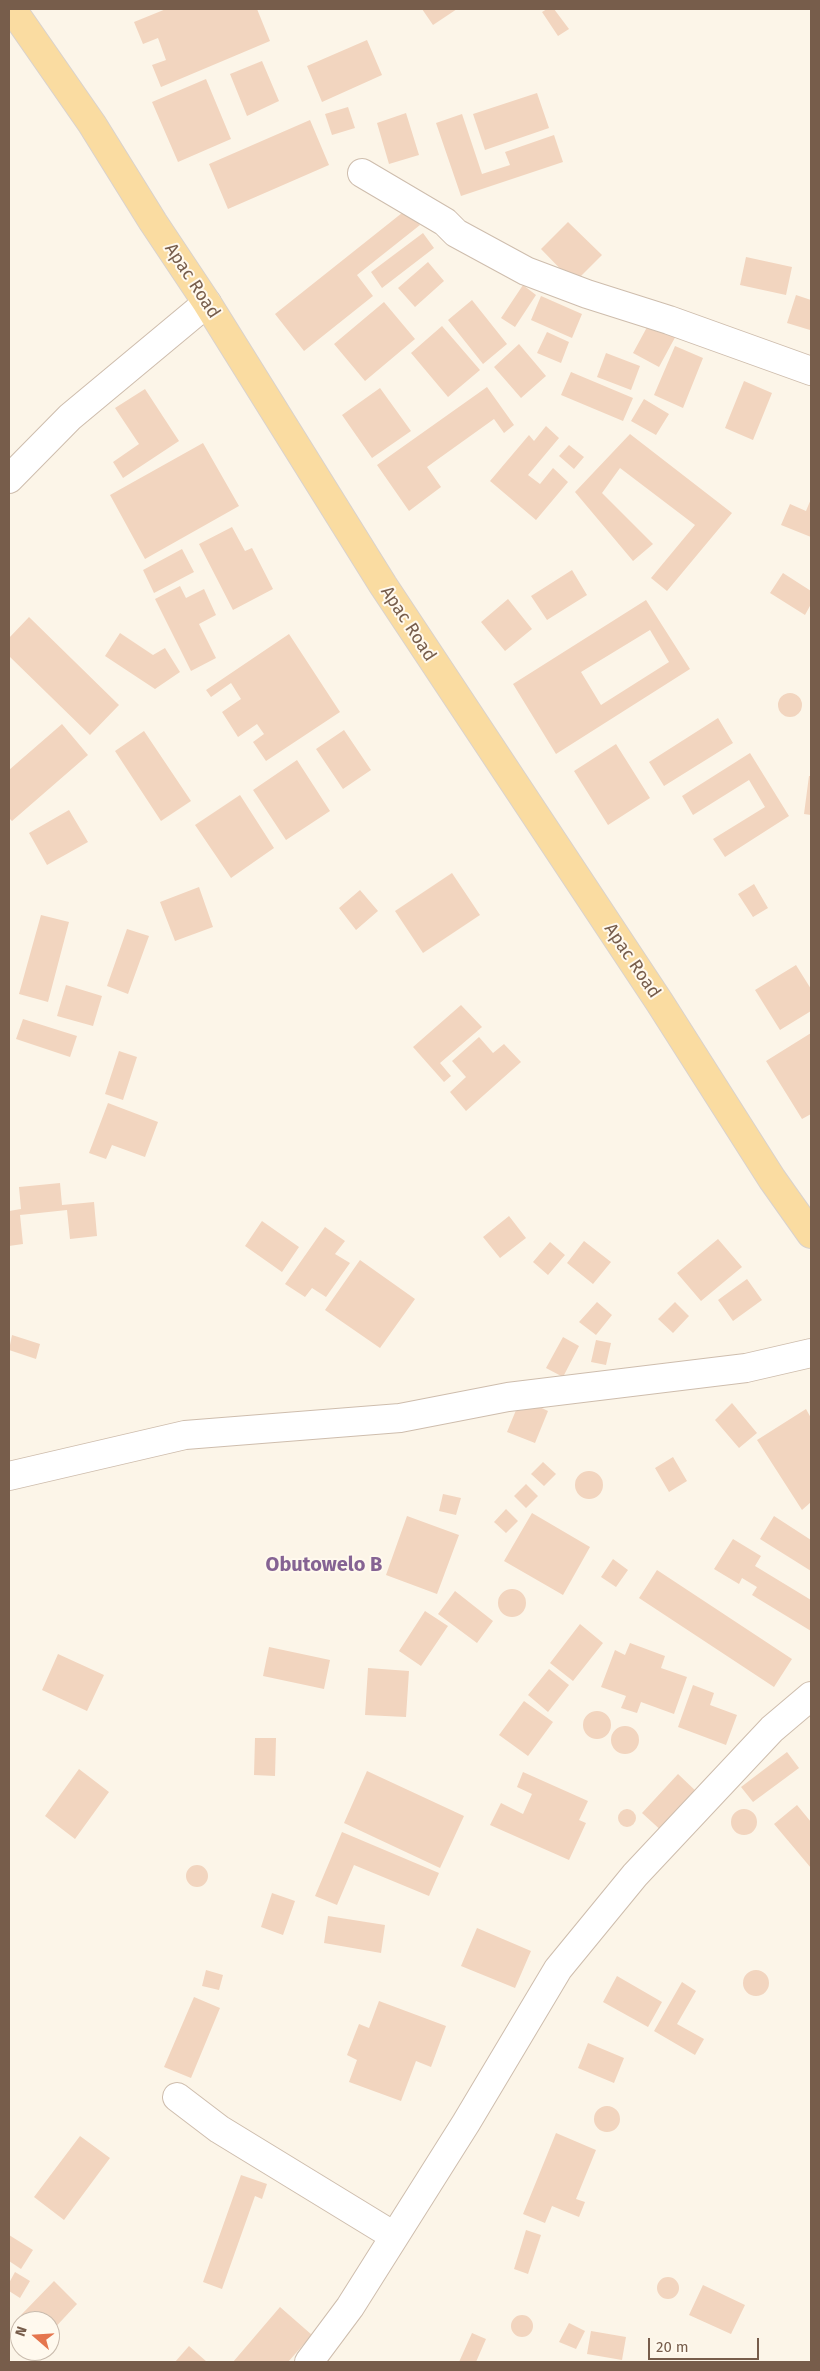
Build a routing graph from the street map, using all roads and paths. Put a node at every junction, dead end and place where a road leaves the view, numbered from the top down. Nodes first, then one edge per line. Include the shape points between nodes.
1 (12, 9) edge
2 (362, 174) dead end
3 (207, 303) junction
4 (811, 370) edge
5 (9, 479) edge
6 (811, 1234) edge
7 (811, 1353) edge
8 (9, 1476) edge
9 (811, 1696) edge
10 (177, 2097) dead end
11 (394, 2236) junction
12 (309, 2362) edge

1 - 3 main road, Apac Road via 92,124
2 - 4 street via 445,222 456,233 526,271
3 - 5 street via 70,417
3 - 6 main road, Apac Road via 383,585 660,1002 772,1180
7 - 8 street via 746,1368 508,1397 400,1418 186,1436
9 - 11 street via 772,1729 635,1874 558,1969
10 - 11 street via 219,2129
11 - 12 street via 350,2307

